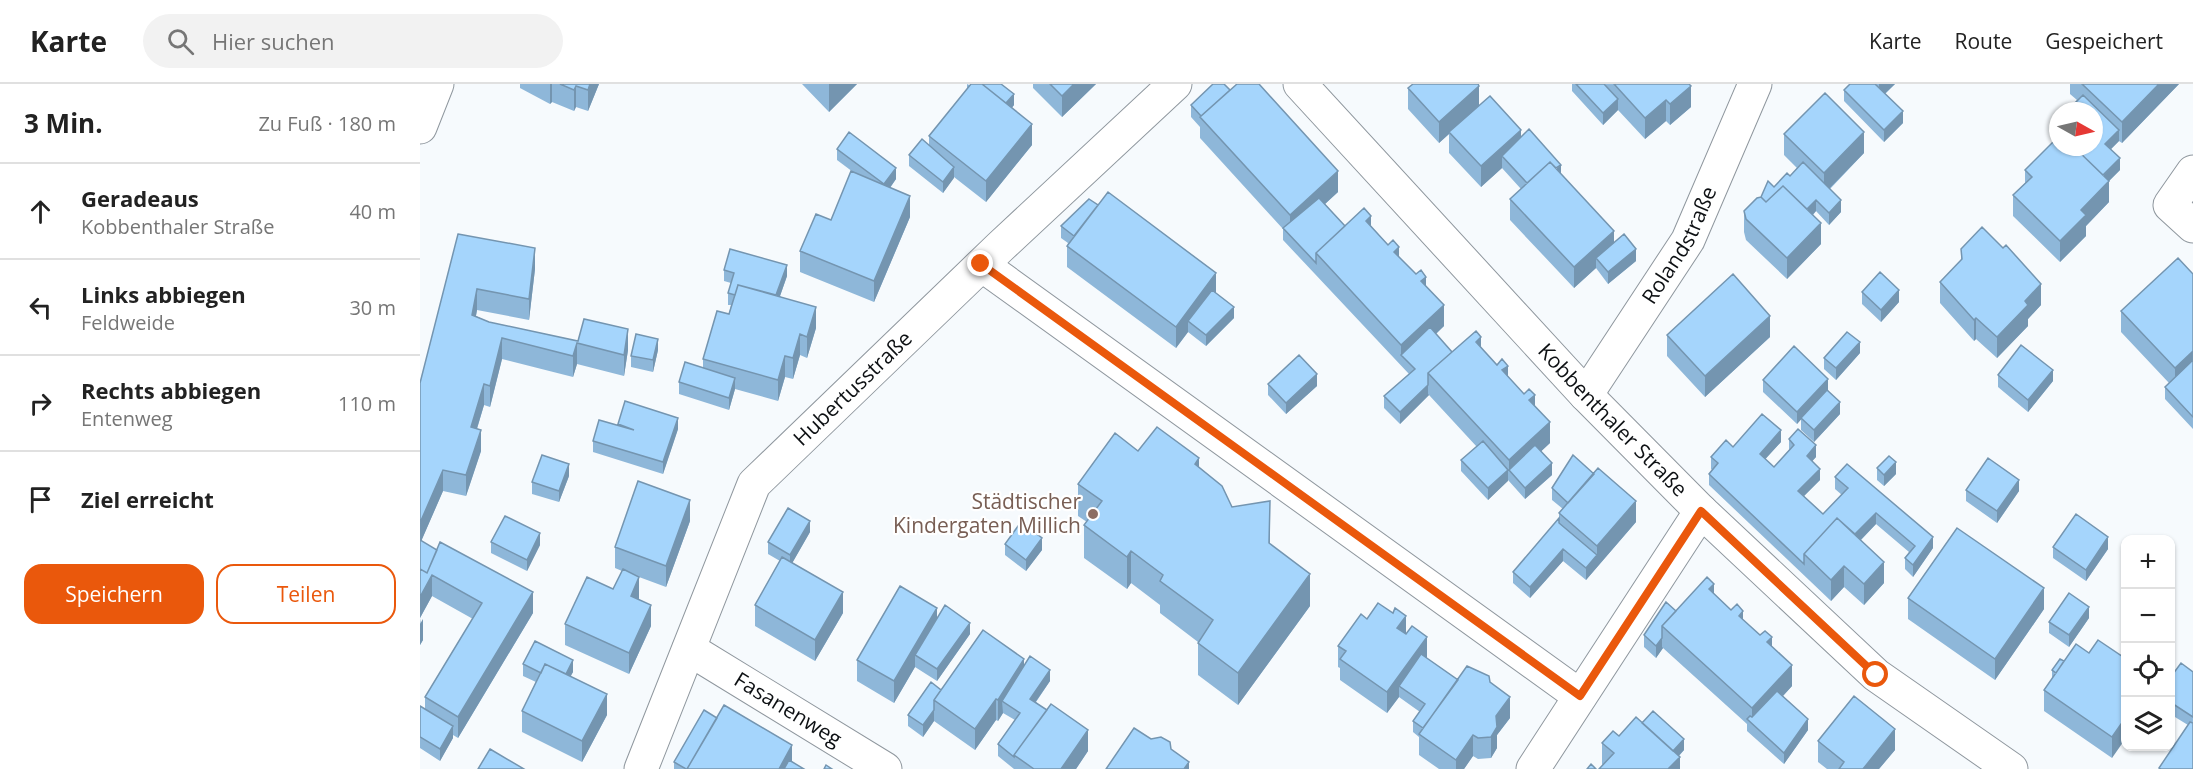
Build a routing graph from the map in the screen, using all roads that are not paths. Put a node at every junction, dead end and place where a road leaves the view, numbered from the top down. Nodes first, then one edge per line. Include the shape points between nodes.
1 (437, 84) edge
2 (1175, 84) edge
3 (1299, 84) edge
4 (1755, 84) edge
5 (420, 127) edge
6 (2193, 172) edge
7 (2193, 226) edge
8 (981, 264) junction
9 (1586, 395) junction
10 (1701, 511) junction
11 (689, 648) junction
12 (1580, 696) junction
13 (641, 769) edge
14 (885, 769) edge
15 (1533, 769) edge
16 (2011, 769) edge

1 - 5 street
2 - 8 street, Hubertusstraße
3 - 9 street, Kobbenthaler Straße
4 - 9 street, Rolandstraße via 1688,240
6 - 7 street via 2170,205
8 - 11 street, Hubertusstraße via 754,484
8 - 12 street
9 - 10 street, Kobbenthaler Straße
10 - 12 street
10 - 16 street, Kobbenthaler Straße via 1876,675
11 - 13 street, Hubertusstraße
11 - 14 street, Fasanenweg
12 - 15 street

